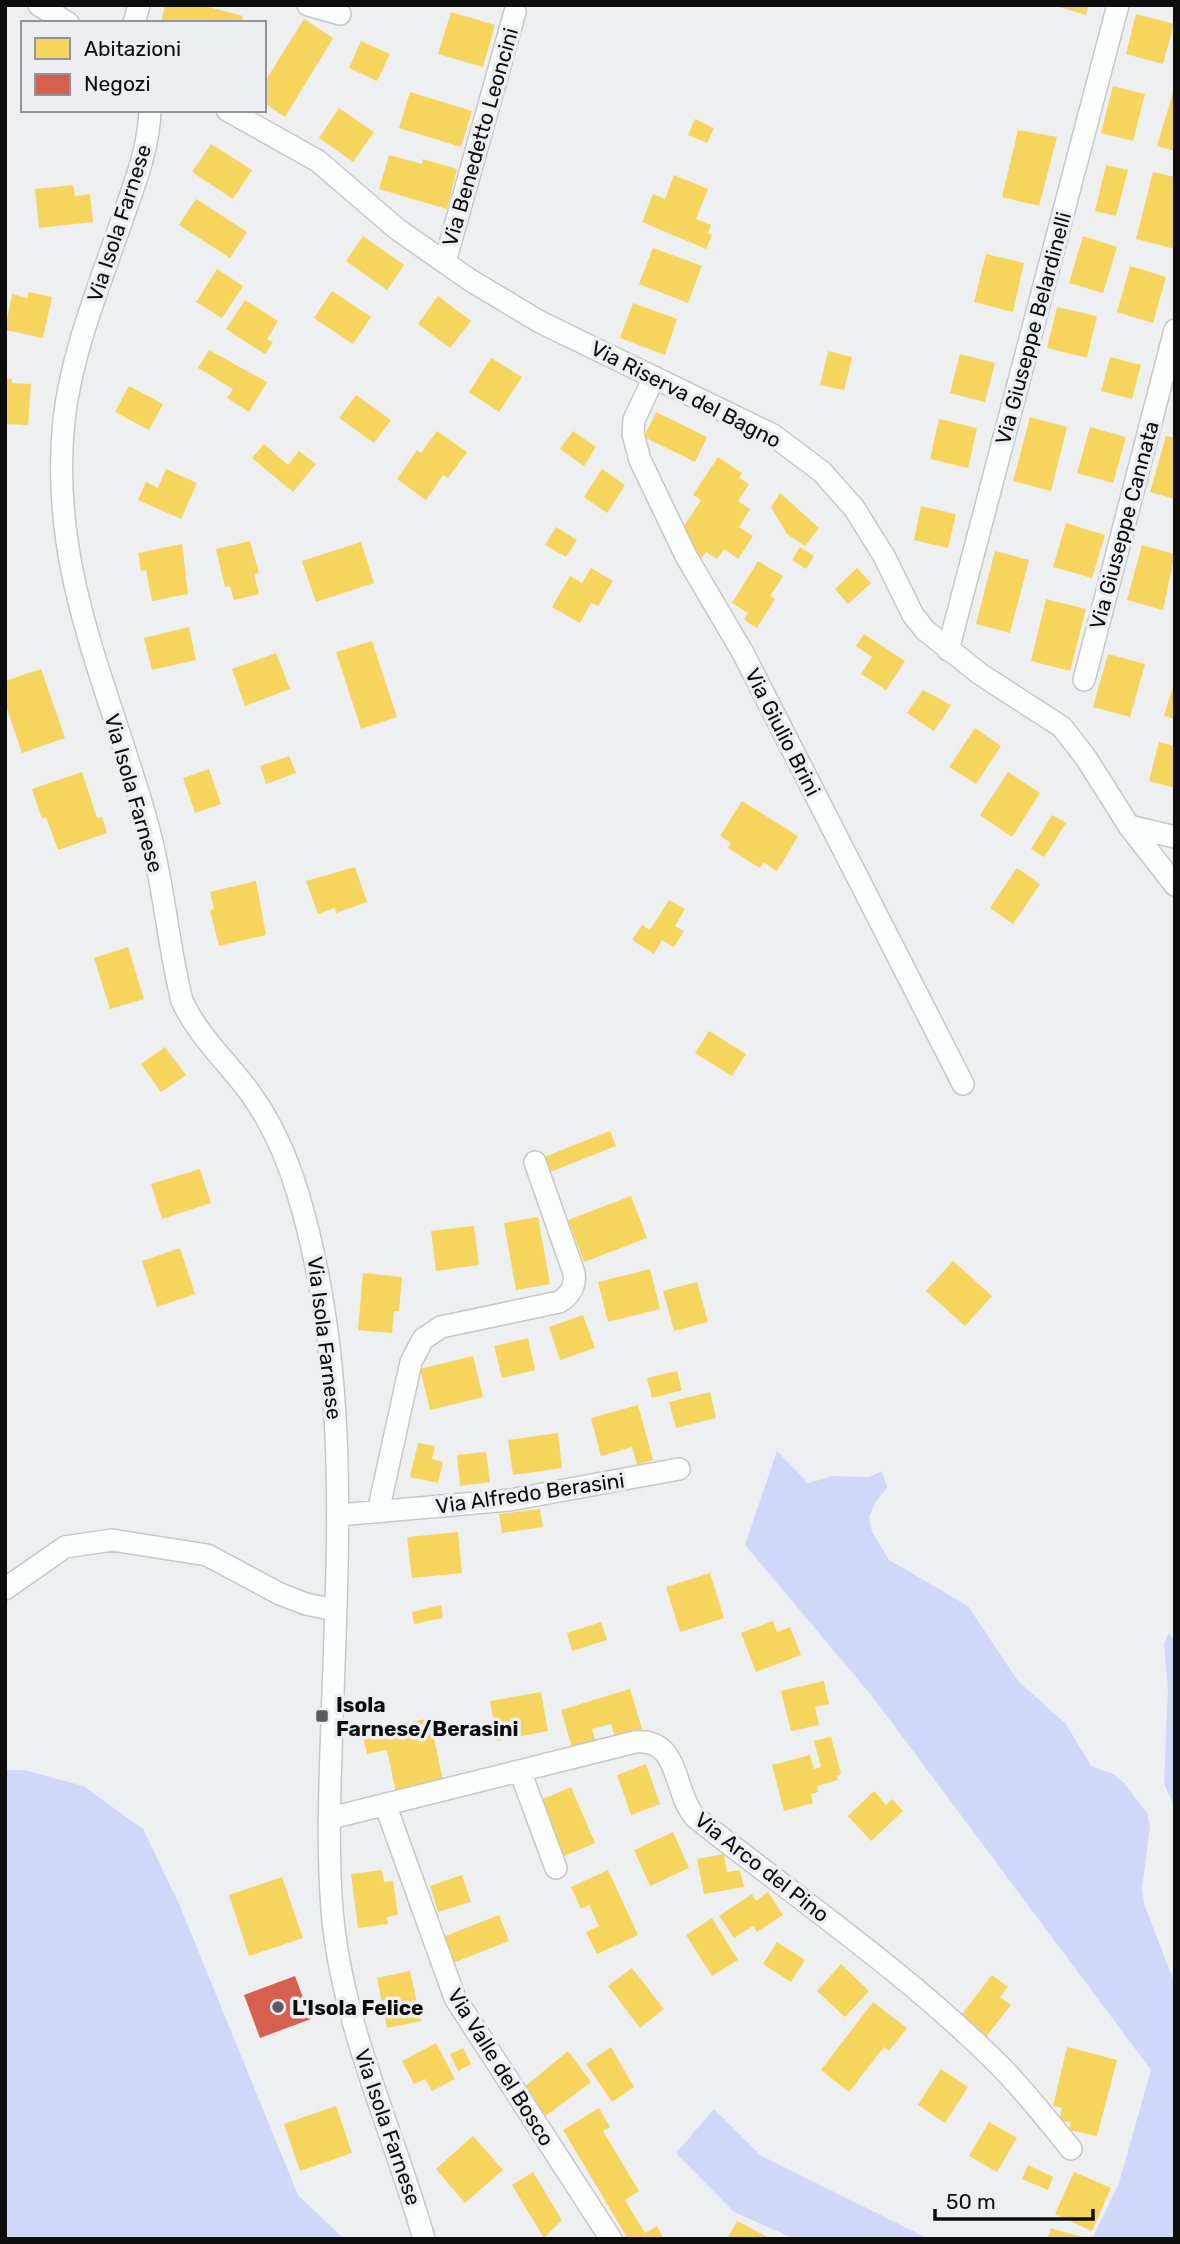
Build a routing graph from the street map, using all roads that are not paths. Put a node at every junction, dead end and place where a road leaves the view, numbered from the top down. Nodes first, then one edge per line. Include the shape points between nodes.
1 (39, 5) edge
2 (308, 5) edge
3 (1118, 5) edge
4 (515, 12) dead end
5 (340, 14) dead end
6 (65, 21) edge
7 (150, 112) edge
8 (231, 112) edge
9 (445, 262) junction
10 (1175, 330) edge
11 (654, 377) junction
12 (948, 650) junction
13 (1084, 680) dead end
14 (1129, 826) junction
15 (1175, 837) edge
16 (1175, 885) edge
17 (963, 1084) dead end
18 (535, 1162) dead end
19 (679, 1469) dead end
20 (378, 1512) junction
21 (339, 1515) junction
22 (5, 1589) edge
23 (335, 1609) junction
24 (520, 1771) junction
25 (385, 1804) junction
26 (331, 1818) junction
27 (556, 1868) dead end
28 (1071, 2149) dead end
29 (424, 2239) edge
30 (611, 2239) edge

1 - 6 street
2 - 5 street
3 - 12 street, Via Giuseppe Belardinelli
4 - 9 street, Via Benedetto Leoncini
7 - 21 street, Via Isola Farnese via 135,184 71,378 62,449 65,535 81,618 151,838 182,1001 263,1112 290,1169 302,1209 328,1334
8 - 9 street, Via Riserva del Bagno via 318,161 397,229
9 - 11 street, Via Riserva del Bagno via 540,322
10 - 13 street, Via Giuseppe Cannata
11 - 12 street, Via Riserva del Bagno via 773,435 822,472 870,531 913,615
11 - 17 street, Via Giulio Brini via 634,420 640,460
12 - 14 street, Via Riserva del Bagno via 1062,727
14 - 15 street
14 - 16 street, Via Riserva del Bagno
18 - 20 street via 574,1284 559,1301 441,1327 422,1339 411,1363
19 - 20 street, Via Alfredo Berasini via 510,1500
20 - 21 street, Via Alfredo Berasini
21 - 23 street, Via Isola Farnese
22 - 23 street via 65,1547 112,1540 207,1555 280,1594
23 - 26 street, Via Isola Farnese
24 - 25 street, Via Arco del Pino
24 - 27 street
24 - 28 street, Via Arco del Pino via 635,1742 660,1746 668,1754 684,1802 695,1817 818,1911 976,2043 1022,2089
25 - 26 street, Via Arco del Pino
25 - 30 street, Via Valle del Bosco via 455,1997
26 - 29 street, Via Isola Farnese via 331,1905 340,1975

